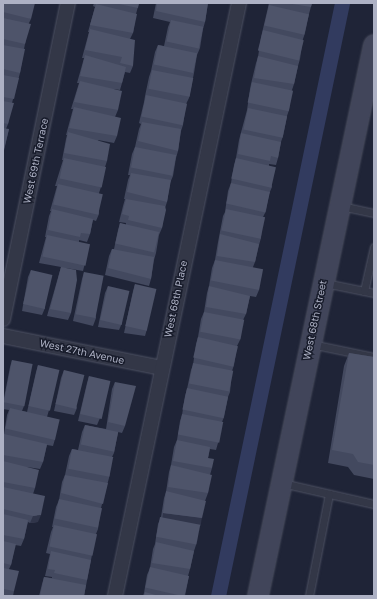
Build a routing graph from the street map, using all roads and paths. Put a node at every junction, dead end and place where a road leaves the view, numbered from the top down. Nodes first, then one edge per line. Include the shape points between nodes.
1 (68, 3) edge
2 (239, 3) edge
3 (374, 45) edge
4 (339, 206) junction
5 (374, 213) edge
6 (374, 247) edge
7 (323, 282) junction
8 (364, 291) junction
9 (374, 293) edge
10 (3, 319) edge
11 (3, 336) edge
12 (310, 344) junction
13 (374, 357) edge
14 (162, 368) junction
15 (282, 483) junction
16 (329, 494) junction
17 (374, 504) edge
18 (116, 596) edge
19 (258, 596) edge
20 (309, 596) edge

1 - 10 street, West 69th Terrace
2 - 14 street, West 68th Place
3 - 4 main road, West 68th Street
4 - 5 lane
4 - 7 main road, West 68th Street
6 - 8 lane
7 - 8 lane
7 - 12 main road, West 68th Street
8 - 9 lane
11 - 14 street, West 27th Avenue
12 - 13 lane
12 - 15 main road, West 68th Street
14 - 18 street, West 68th Place
15 - 16 lane
15 - 19 main road, West 68th Street
16 - 17 lane
16 - 20 lane

